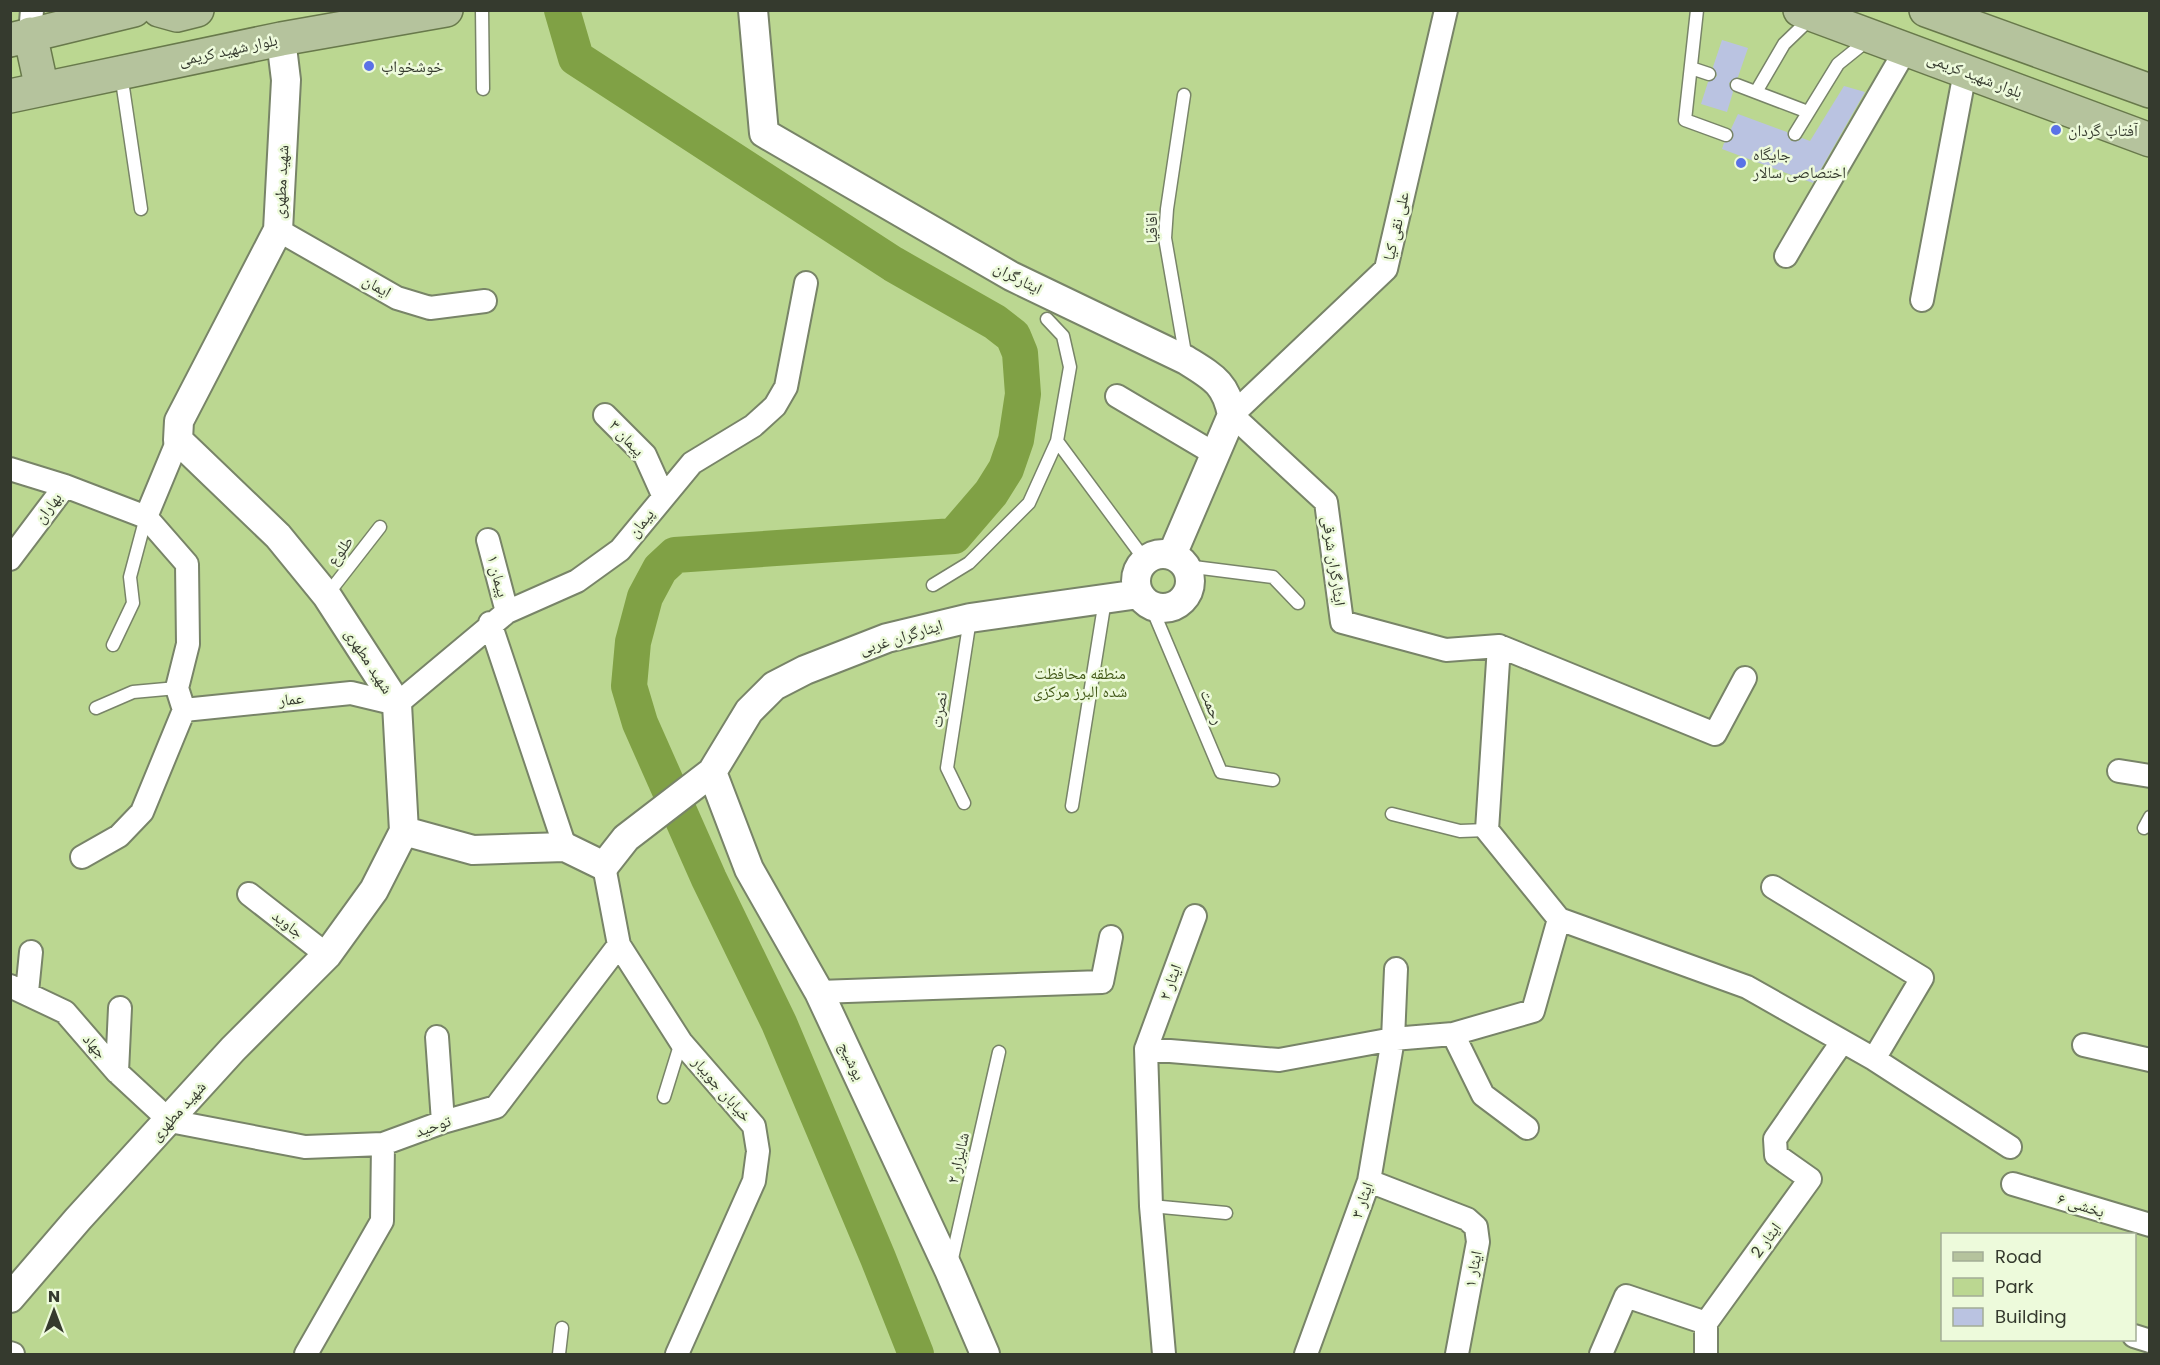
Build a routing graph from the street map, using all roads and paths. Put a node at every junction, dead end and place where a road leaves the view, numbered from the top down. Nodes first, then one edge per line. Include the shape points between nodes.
1 (134, 10) edge
2 (159, 10) edge
3 (197, 10) edge
4 (370, 10) edge
5 (446, 10) edge
6 (482, 10) edge
7 (753, 10) edge
8 (1446, 10) edge
9 (1697, 10) edge
10 (1926, 10) edge
11 (1807, 13) edge
12 (24, 28) edge
13 (1871, 37) junction
14 (281, 39) junction
15 (1906, 49) junction
16 (1691, 68) junction
17 (1965, 72) junction
18 (120, 73) junction
19 (1709, 74) dead end
20 (1737, 85) dead end
21 (483, 89) dead end
22 (2150, 91) edge
23 (1756, 92) junction
24 (26, 93) edge
25 (1184, 95) dead end
26 (1808, 112) junction
27 (1796, 134) dead end
28 (1726, 135) dead end
29 (2150, 140) edge
30 (141, 209) dead end
31 (278, 230) junction
32 (1786, 256) dead end
33 (806, 283) dead end
34 (1922, 300) dead end
35 (485, 301) dead end
36 (1047, 319) dead end
37 (1186, 360) junction
38 (1117, 396) dead end
39 (605, 415) dead end
40 (1232, 416) junction
41 (178, 440) junction
42 (1057, 441) junction
43 (1215, 454) junction
44 (10, 469) edge
45 (65, 486) junction
46 (663, 495) junction
47 (146, 517) junction
48 (380, 527) dead end
49 (488, 540) dead end
50 (10, 559) edge
51 (1168, 560) junction
52 (933, 585) dead end
53 (327, 596) junction
54 (1105, 600) junction
55 (1145, 600) junction
56 (1298, 603) dead end
57 (499, 618) junction
58 (970, 618) junction
59 (113, 645) dead end
60 (1499, 646) junction
61 (1745, 678) dead end
62 (177, 688) junction
63 (397, 704) junction
64 (96, 708) dead end
65 (184, 710) junction
66 (2119, 771) dead end
67 (708, 776) junction
68 (2150, 776) edge
69 (1273, 780) dead end
70 (964, 803) dead end
71 (1072, 806) dead end
72 (1392, 814) dead end
73 (1487, 830) junction
74 (404, 831) junction
75 (565, 847) junction
76 (82, 857) dead end
77 (604, 866) junction
78 (1773, 887) dead end
79 (249, 894) dead end
80 (1195, 916) dead end
81 (1559, 919) junction
82 (1112, 937) dead end
83 (619, 945) junction
84 (31, 952) dead end
85 (327, 955) junction
86 (1396, 969) dead end
87 (19, 989) edge
88 (819, 992) junction
89 (120, 1008) dead end
90 (1453, 1034) junction
91 (437, 1037) dead end
92 (1393, 1039) junction
93 (681, 1042) junction
94 (1842, 1042) junction
95 (2084, 1045) dead end
96 (1146, 1048) junction
97 (999, 1052) dead end
98 (1874, 1059) junction
99 (2150, 1060) edge
100 (117, 1072) junction
101 (664, 1097) dead end
102 (170, 1121) junction
103 (443, 1122) junction
104 (1527, 1128) dead end
105 (383, 1144) junction
106 (2010, 1147) dead end
107 (1369, 1181) junction
108 (2013, 1184) dead end
109 (1151, 1206) junction
110 (1226, 1213) dead end
111 (2150, 1226) edge
112 (949, 1270) junction
113 (10, 1298) edge
114 (1706, 1323) junction
115 (562, 1328) dead end
116 (306, 1354) edge
117 (559, 1354) edge
118 (677, 1354) edge
119 (985, 1354) edge
120 (1164, 1354) edge
121 (1306, 1354) edge
122 (1457, 1354) edge
123 (1601, 1354) edge
124 (1706, 1354) edge

1 - 12 main road
2 - 3 main road via 177,15
4 - 14 main road
5 - 14 main road, بلوار شهید کریمی
6 - 21 lane
7 - 37 street, ایثارگران via 764,133 1011,276
8 - 40 street, علی نقی کیا via 1386,269
9 - 16 lane
10 - 22 main road
11 - 13 main road, بلوار شهید کریمی
11 - 23 lane
12 - 24 main road
13 - 15 main road, بلوار شهید کریمی
13 - 26 lane via 1838,64
14 - 18 main road, بلوار شهید کریمی
14 - 31 street, شهید مطهری via 286,80
15 - 17 main road, بلوار شهید کریمی
15 - 32 street
16 - 19 lane
16 - 28 lane via 1685,120
17 - 29 main road, بلوار شهید کریمی
17 - 34 street
18 - 24 main road, بلوار شهید کریمی
18 - 30 lane
20 - 23 lane
23 - 26 lane
25 - 37 lane, اقاقیا via 1165,238
26 - 27 lane
31 - 35 street, ایمان via 397,298 430,308
31 - 41 street, شهید مطهری via 179,421
33 - 46 street, پیمان via 786,387 775,406 753,426 692,463
36 - 42 lane via 1063,336 1070,367
37 - 40 street, ایثارگران via 1212,376 1228,393
38 - 43 street
39 - 46 street, پیمان ۳ via 645,455
40 - 43 street
40 - 60 street, ایثارگران شرقی via 1326,502 1342,622 1446,650
41 - 47 street
41 - 53 street, شهید مطهری via 278,536
42 - 51 lane
42 - 52 lane via 1029,503 969,563
43 - 51 street
44 - 45 street
45 - 47 street
45 - 50 street, بهاران
46 - 57 street, پیمان via 620,550 577,581
47 - 59 lane via 129,577 133,603
47 - 62 street via 186,564 188,644
48 - 53 lane, طلوع
49 - 57 street, پیمان ۱
51 - 55 street via 1136,576
51 - 55 street via 1190,583 1183,599 1164,608
51 - 56 lane via 1273,577
53 - 63 street, شهید مطهری
54 - 55 street, ایثارگران غربی
54 - 58 street, ایثارگران غربی
54 - 71 lane
55 - 69 lane, رحمت via 1221,772
57 - 63 street, پیمان
57 - 75 street, پیمان ۱
58 - 67 street, ایثارگران غربی via 887,638 774,686 749,711
58 - 70 lane, نصرت via 947,768
60 - 61 street via 1714,734
60 - 73 street
62 - 64 lane via 133,692
62 - 65 street
63 - 65 street, عمار via 351,693
63 - 74 street, شهید مطهری
65 - 76 street via 142,812 119,836
66 - 68 street
67 - 77 street via 626,838
67 - 88 street, یوشیج via 749,869
72 - 73 lane via 1460,831
73 - 81 street
74 - 75 street via 473,850
74 - 85 street, شهید مطهری via 374,890
75 - 77 street
77 - 83 street, خیابان جویبار
78 - 98 street via 1922,978
79 - 85 street, جاوید
80 - 96 street, ایثار ۲
81 - 90 street via 1533,1011
81 - 94 street via 1747,987
82 - 88 street via 1101,982
83 - 93 street, خیابان جویبار
83 - 103 street, توحید via 496,1107
84 - 87 street
85 - 102 street, شهید مطهری via 233,1049
86 - 92 street, ایثار ۳
87 - 100 street, جهاد via 65,1012
88 - 112 street, یوشیج
89 - 100 street
90 - 92 street
90 - 104 street via 1482,1095
91 - 103 street
92 - 96 street via 1279,1060
92 - 107 street, ایثار ۳
93 - 101 lane
93 - 118 street, خیابان جویبار via 754,1126 758,1151 754,1181
94 - 98 street
94 - 114 street, ایثار 2 via 1774,1139 1776,1155 1810,1179
95 - 99 street
96 - 109 street
97 - 112 lane, شالیزار ۲
98 - 106 street
100 - 102 street, جهاد
102 - 105 street, توحید via 305,1147
102 - 113 street, شهید مطهری
103 - 105 street, توحید
105 - 116 street via 382,1221
107 - 121 street, ایثار ۳
107 - 122 street, ایثار ۱ via 1467,1219 1476,1227 1478,1242
108 - 111 street, بخشی ۶
109 - 110 lane
109 - 120 street
112 - 119 street, یوشیج
114 - 123 street via 1626,1296
114 - 124 street
115 - 117 lane

